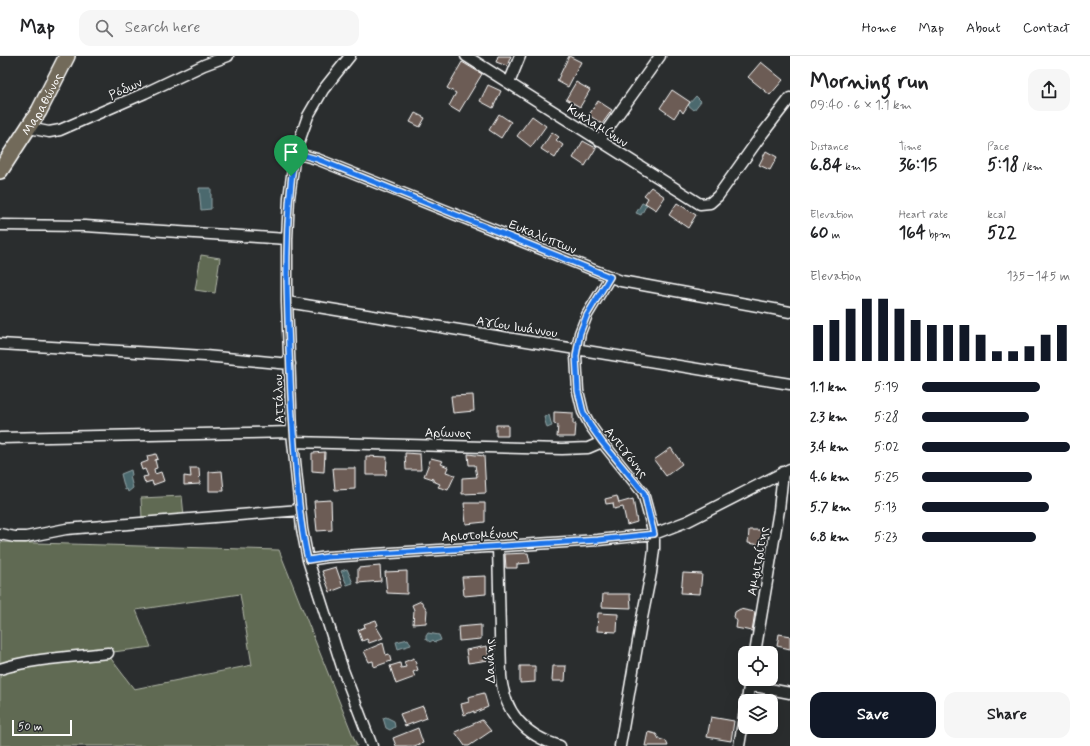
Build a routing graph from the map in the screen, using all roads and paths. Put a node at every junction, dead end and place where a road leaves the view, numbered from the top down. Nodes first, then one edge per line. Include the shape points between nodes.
1 (56, 56) edge
2 (67, 56) edge
3 (228, 56) edge
4 (350, 56) edge
5 (466, 56) edge
6 (520, 56) edge
7 (660, 56) edge
8 (509, 83) junction
9 (790, 98) edge
10 (29, 128) junction
11 (599, 141) junction
12 (0, 152) edge
13 (295, 153) junction
14 (0, 171) edge
15 (0, 224) edge
16 (287, 239) junction
17 (610, 277) junction
18 (287, 302) junction
19 (790, 312) edge
20 (0, 344) edge
21 (576, 349) junction
22 (290, 364) junction
23 (790, 384) edge
24 (292, 432) junction
25 (0, 438) edge
26 (294, 442) junction
27 (602, 442) junction
28 (786, 470) edge
29 (300, 510) junction
30 (0, 534) edge
31 (654, 534) junction
32 (498, 546) junction
33 (308, 560) junction
34 (756, 646) edge
35 (108, 653) dead end
36 (0, 669) edge
37 (766, 686) edge
38 (790, 692) edge
39 (741, 734) edge
40 (372, 746) edge
41 (560, 746) edge
42 (620, 746) edge
43 (739, 746) edge

1 - 12 main road, Μαραθώνος via 30,107
2 - 10 main road, Μαραθώνος
3 - 10 street, Ρόδων via 60,130 49,132
4 - 13 street, Αττάλου via 316,101
5 - 8 street, Κυκλαμίνων
6 - 8 street
7 - 11 street
8 - 11 street, Κυκλαμίνων
9 - 11 street, Κυκλαμίνων via 718,196 710,203 700,204
10 - 14 main road, Μαραθώνος
13 - 16 street, Αττάλου
13 - 17 street, Ευκαλύπτων via 317,159
15 - 16 street via 85,226
16 - 18 street, Αττάλου
17 - 19 street, Ευκαλύπτων
17 - 21 street, Αντιγόνης via 587,315
18 - 21 street, Αγίου Ιωάννου
18 - 22 street, Αττάλου
20 - 22 street via 139,351
21 - 23 street, Αγίου Ιωάννου
21 - 27 street, Αντιγόνης via 576,372 582,406 590,425
22 - 24 street, Αττάλου
24 - 25 street
24 - 26 street, Αττάλου
26 - 27 street, Αρίωνος via 562,449 588,448
26 - 29 street, Αττάλου
27 - 31 street, Αντιγόνης via 644,493
28 - 31 street, Αριστομένους via 688,521
28 - 34 street, Αμφιτρίτης
29 - 30 street via 66,529 26,537
29 - 33 street, Αττάλου
31 - 32 street, Αριστομένους
31 - 42 street, Αντιγόνης via 654,555
32 - 33 street, Αριστομένους
32 - 41 street, Δανάης via 501,676 505,695 513,714 525,728 543,740
33 - 40 street, Αττάλου via 343,670
35 - 36 street via 35,660
37 - 38 street
39 - 43 street

